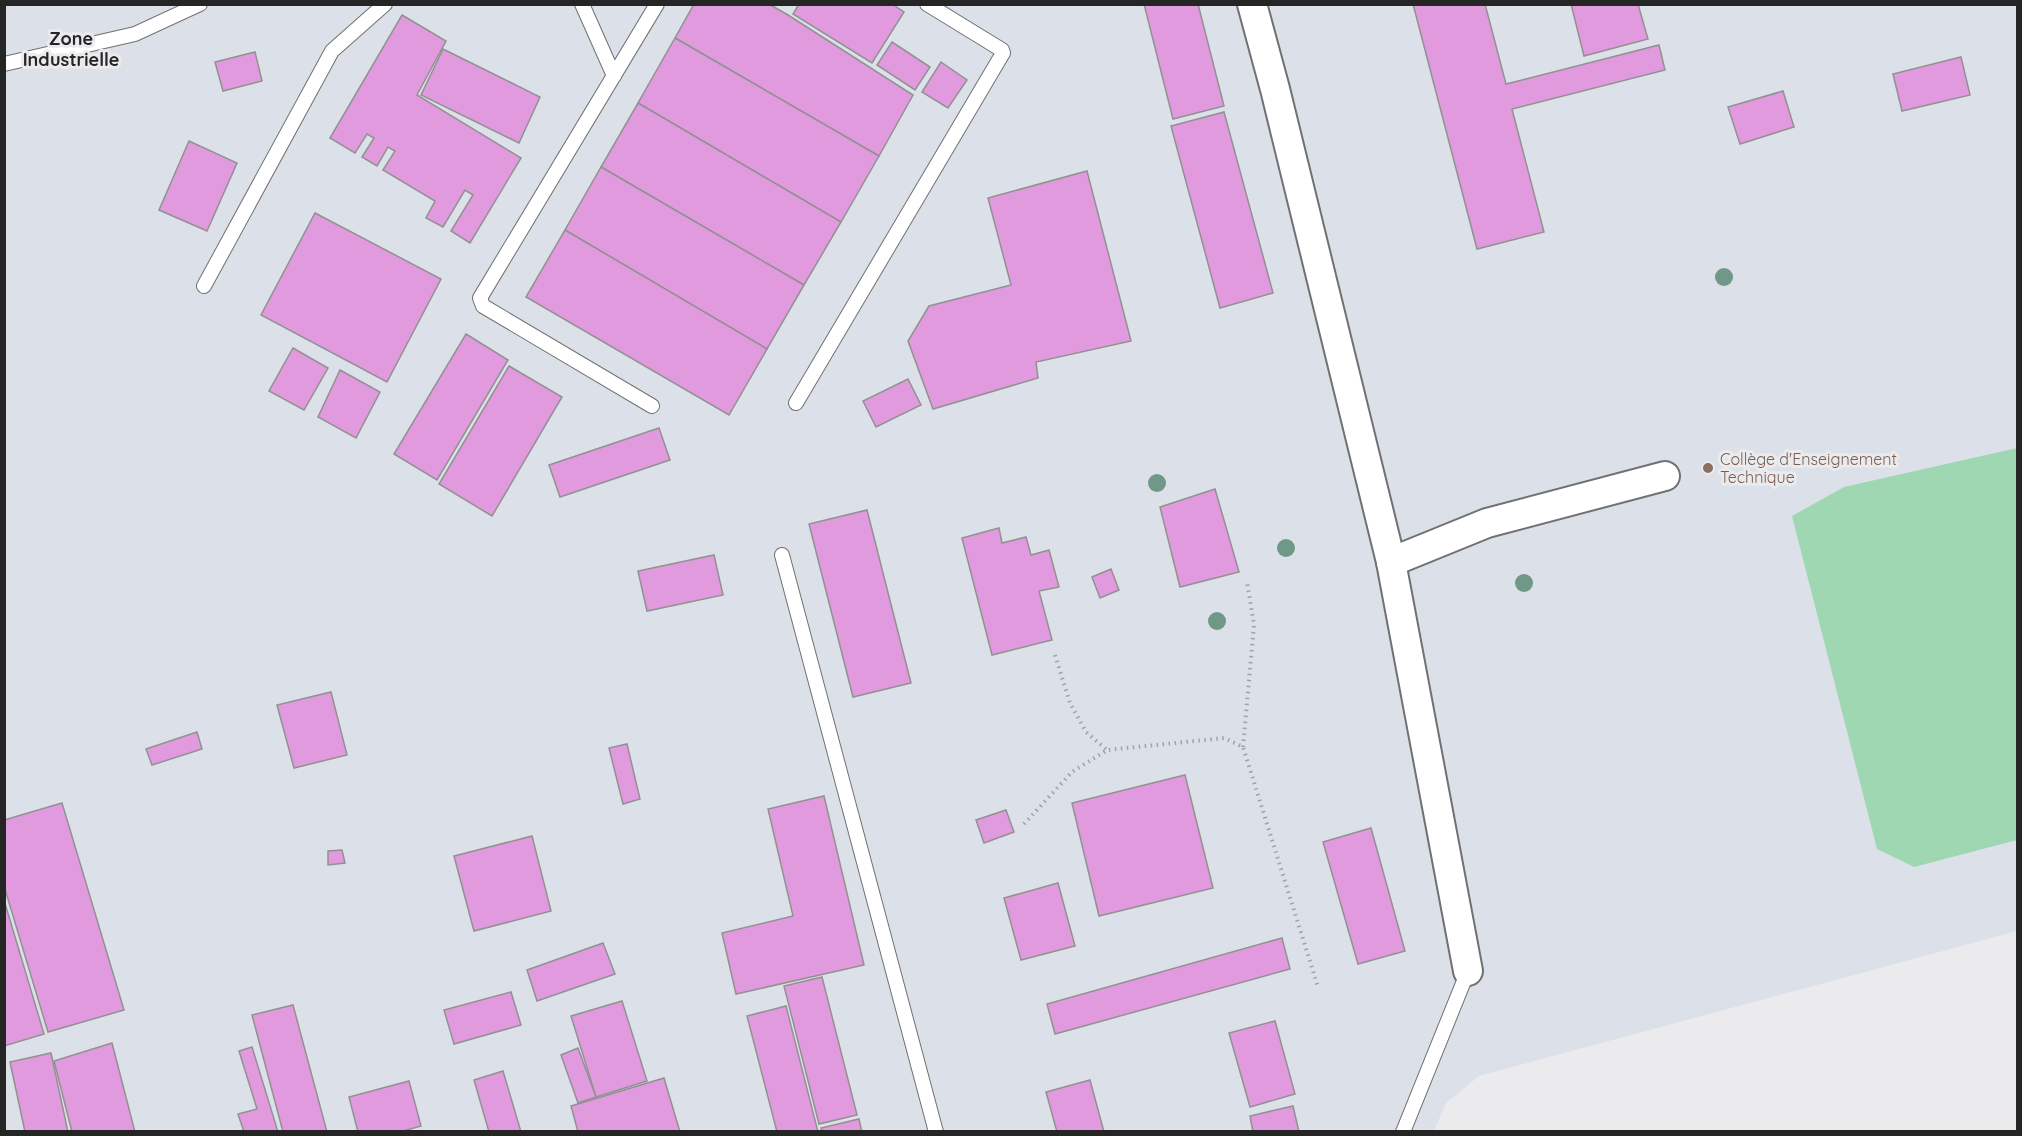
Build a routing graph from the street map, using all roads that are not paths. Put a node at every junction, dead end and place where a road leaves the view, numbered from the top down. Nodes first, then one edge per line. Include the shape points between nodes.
1 (200, 4) edge
2 (385, 4) edge
3 (582, 4) edge
4 (657, 4) edge
5 (927, 4) edge
6 (1252, 4) edge
7 (4, 64) edge
8 (614, 76) junction
9 (204, 286) dead end
10 (796, 403) dead end
11 (652, 406) dead end
12 (1665, 476) dead end
13 (782, 555) dead end
14 (1391, 561) junction
15 (1468, 971) joint
16 (936, 1131) edge
17 (1403, 1131) edge

1 - 7 lane via 135,34
2 - 9 lane via 332,51
3 - 8 lane
4 - 8 lane
5 - 10 lane via 1003,54
6 - 14 street
8 - 11 lane via 480,302
12 - 14 street via 1487,523
13 - 16 lane
14 - 15 street
15 - 17 lane

